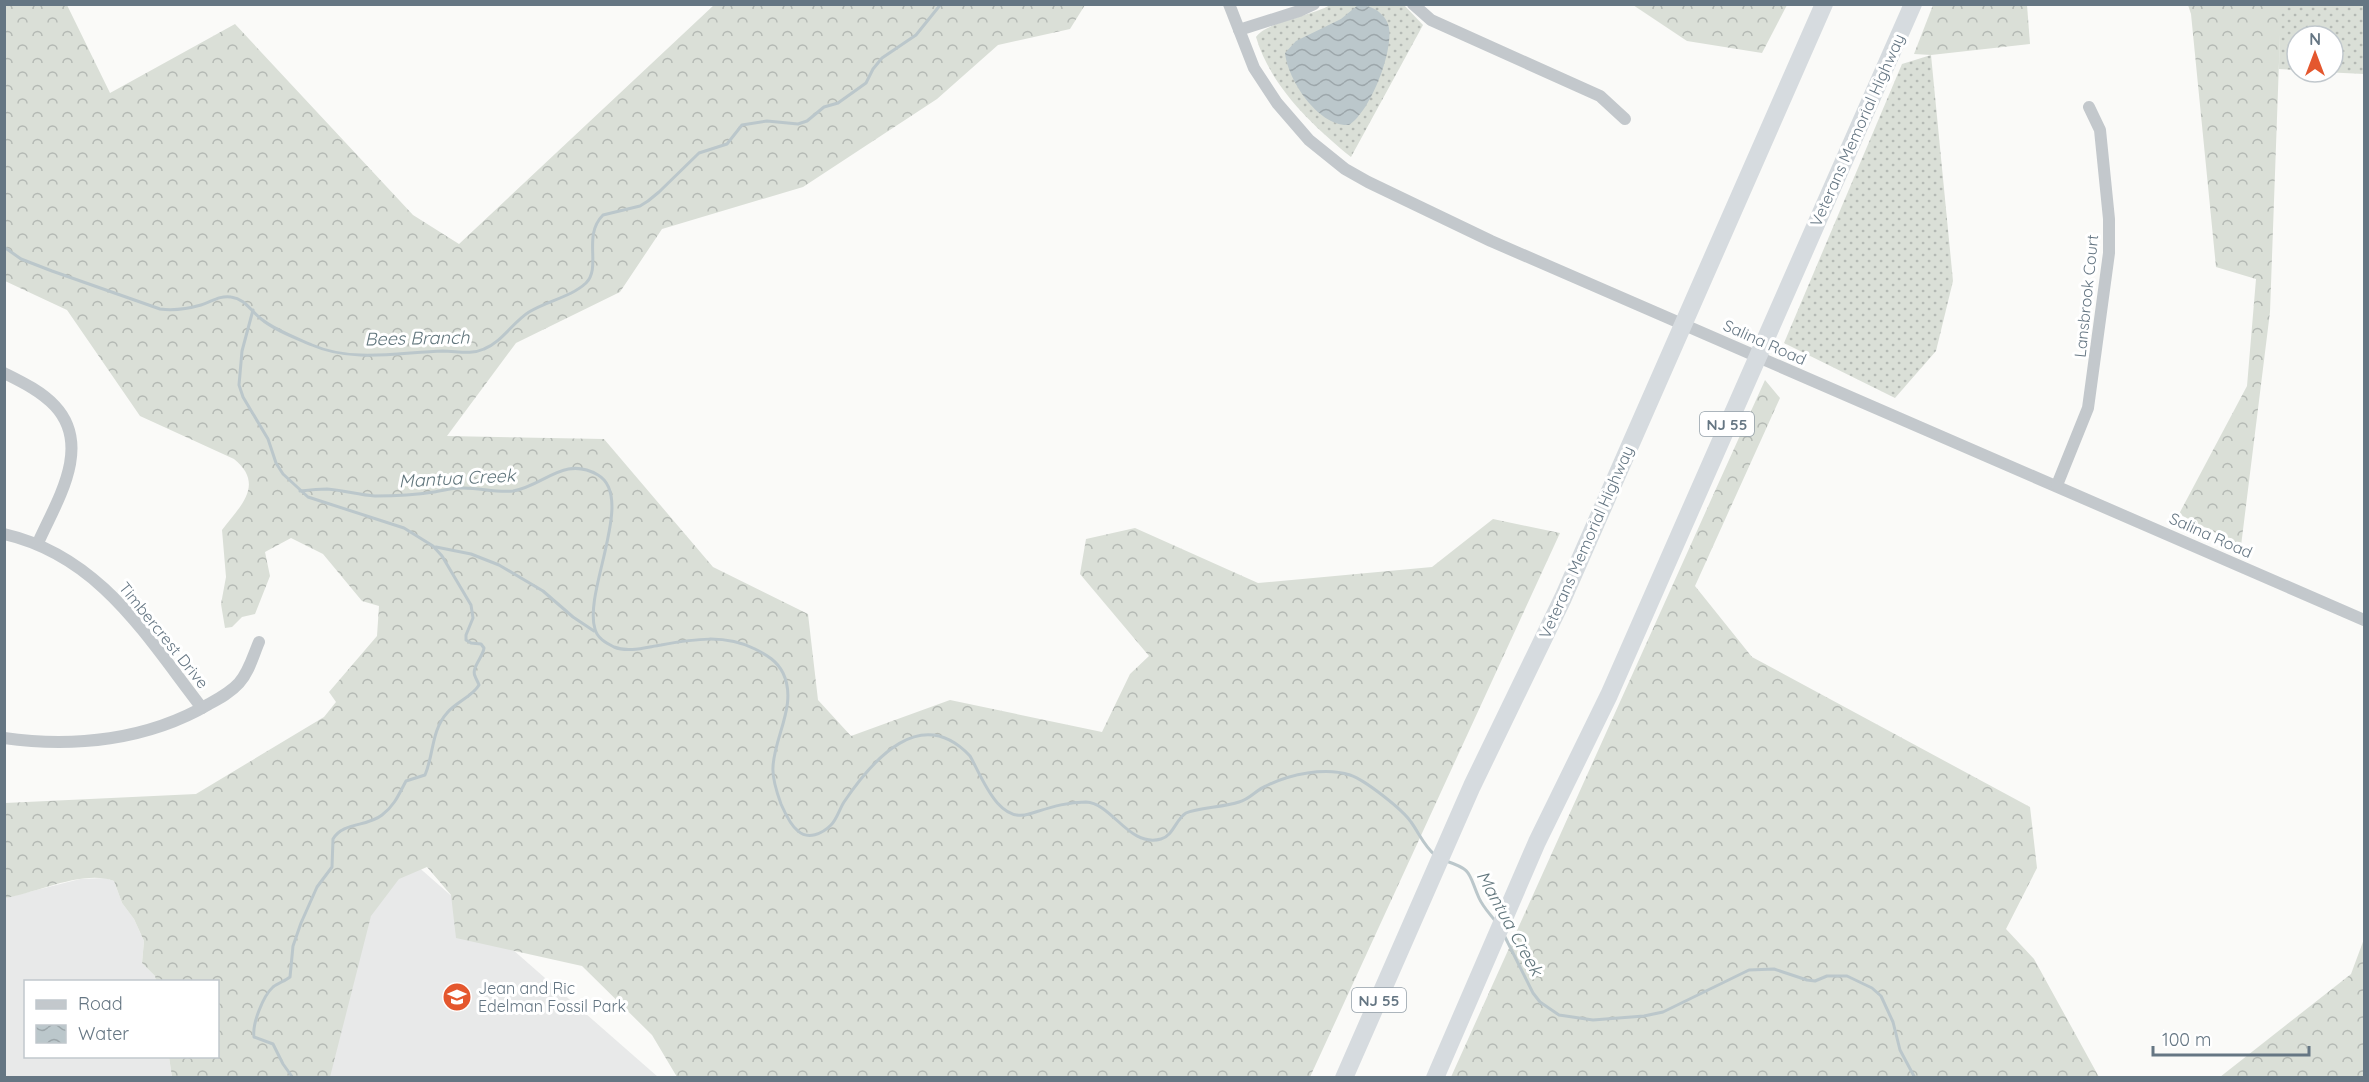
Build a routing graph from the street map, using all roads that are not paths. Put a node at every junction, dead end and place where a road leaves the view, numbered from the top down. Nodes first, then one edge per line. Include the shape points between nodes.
1 (1229, 4) edge
2 (1314, 4) edge
3 (1413, 4) edge
4 (1824, 4) edge
5 (1913, 4) edge
6 (1239, 30) junction
7 (2089, 107) dead end
8 (1626, 119) dead end
9 (4, 373) edge
10 (2057, 485) junction
11 (4, 534) edge
12 (38, 543) junction
13 (2364, 620) edge
14 (259, 642) dead end
15 (202, 708) junction
16 (4, 738) edge
17 (1344, 1077) edge
18 (1435, 1077) edge

1 - 6 street, Salina Road
2 - 6 street
3 - 8 street via 1431,20 1600,96
4 - 17 highway, Veterans Memorial Highway / NJ 55 via 1563,598 1472,786
5 - 18 highway, Veterans Memorial Highway / NJ 55 via 1609,695 1538,842
6 - 10 street, Salina Road via 1254,68 1277,103 1309,140 1345,169 1491,241
7 - 10 street, Lansbrook Court via 2100,130 2109,253 2088,408
9 - 12 street via 55,406 71,440 68,477
10 - 13 street, Salina Road
11 - 12 street, Timbercrest Drive
12 - 15 street, Timbercrest Drive via 76,564 107,590
14 - 15 street via 246,675 237,686
15 - 16 street via 159,728 115,738 57,742

